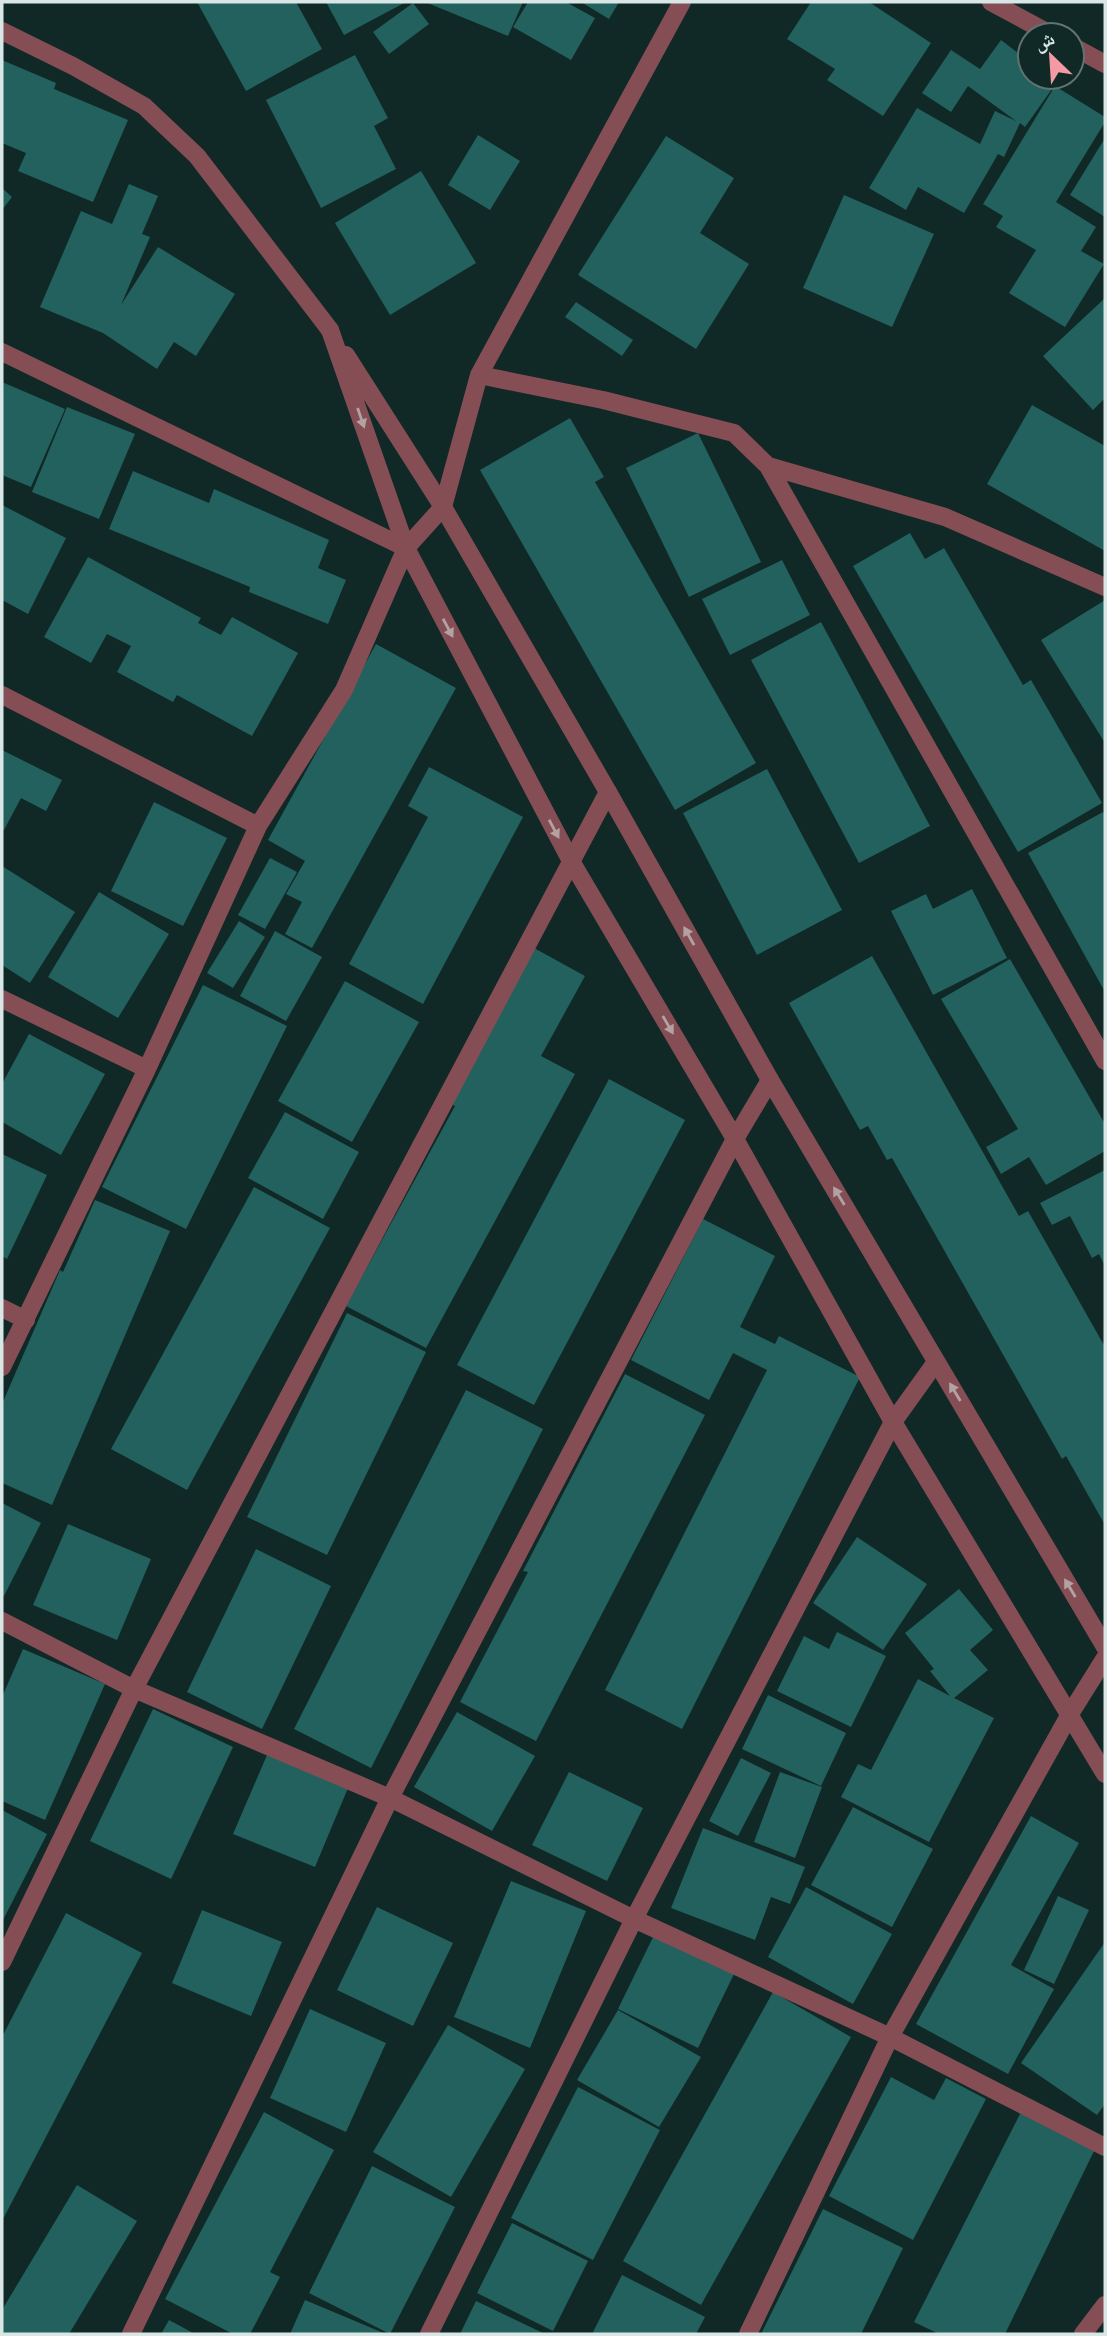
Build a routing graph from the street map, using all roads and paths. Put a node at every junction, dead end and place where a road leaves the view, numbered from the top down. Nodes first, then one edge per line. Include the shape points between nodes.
1 (682, 2) edge
2 (991, 2) edge
3 (1026, 21) edge
4 (2, 31) edge
5 (1086, 54) edge
6 (1105, 64) edge
7 (330, 330) junction
8 (2, 352) edge
9 (479, 375) junction
10 (768, 466) junction
11 (443, 507) junction
12 (406, 548) junction
13 (1105, 587) edge
14 (2, 695) edge
15 (608, 792) junction
16 (258, 826) junction
17 (571, 861) junction
18 (2, 999) edge
19 (1105, 1061) edge
20 (147, 1069) junction
21 (770, 1080) junction
22 (735, 1139) junction
23 (2, 1308) edge
24 (26, 1320) junction
25 (936, 1362) junction
26 (2, 1367) edge
27 (893, 1422) junction
28 (2, 1621) edge
29 (1105, 1647) edge
30 (1105, 1658) edge
31 (134, 1689) junction
32 (1070, 1714) junction
33 (1105, 1774) edge
34 (390, 1798) junction
35 (634, 1919) junction
36 (2, 1962) edge
37 (890, 2037) junction
38 (1105, 2147) edge
39 (1105, 2305) edge
40 (131, 2334) edge
41 (429, 2334) edge
42 (748, 2334) edge
43 (1083, 2334) edge

1 - 9 street
2 - 3 street
4 - 7 street via 144,106 197,156
5 - 6 street
7 - 11 street
7 -> 12 street
8 - 12 street
9 - 10 street via 734,433
9 - 11 street
10 - 13 street via 945,517
10 - 19 street
11 - 12 street
11 - 15 street
12 - 16 street via 344,690
12 -> 17 street
14 - 16 street
15 - 17 street
21 -> 15 street
16 - 20 street
17 -> 22 street
17 - 31 street
18 - 20 street
20 - 24 street
21 - 22 street
25 -> 21 street
22 - 27 street
22 - 34 street
23 - 24 street
24 - 26 street
25 - 27 street
29 -> 25 street
27 - 32 street
27 - 35 street
28 - 31 street
30 - 32 street
31 - 34 street
31 - 36 street
32 - 33 street
32 - 37 street
34 - 35 street
34 - 40 street
35 - 37 street
35 - 41 street
37 - 38 street
37 - 42 street
39 - 43 street

